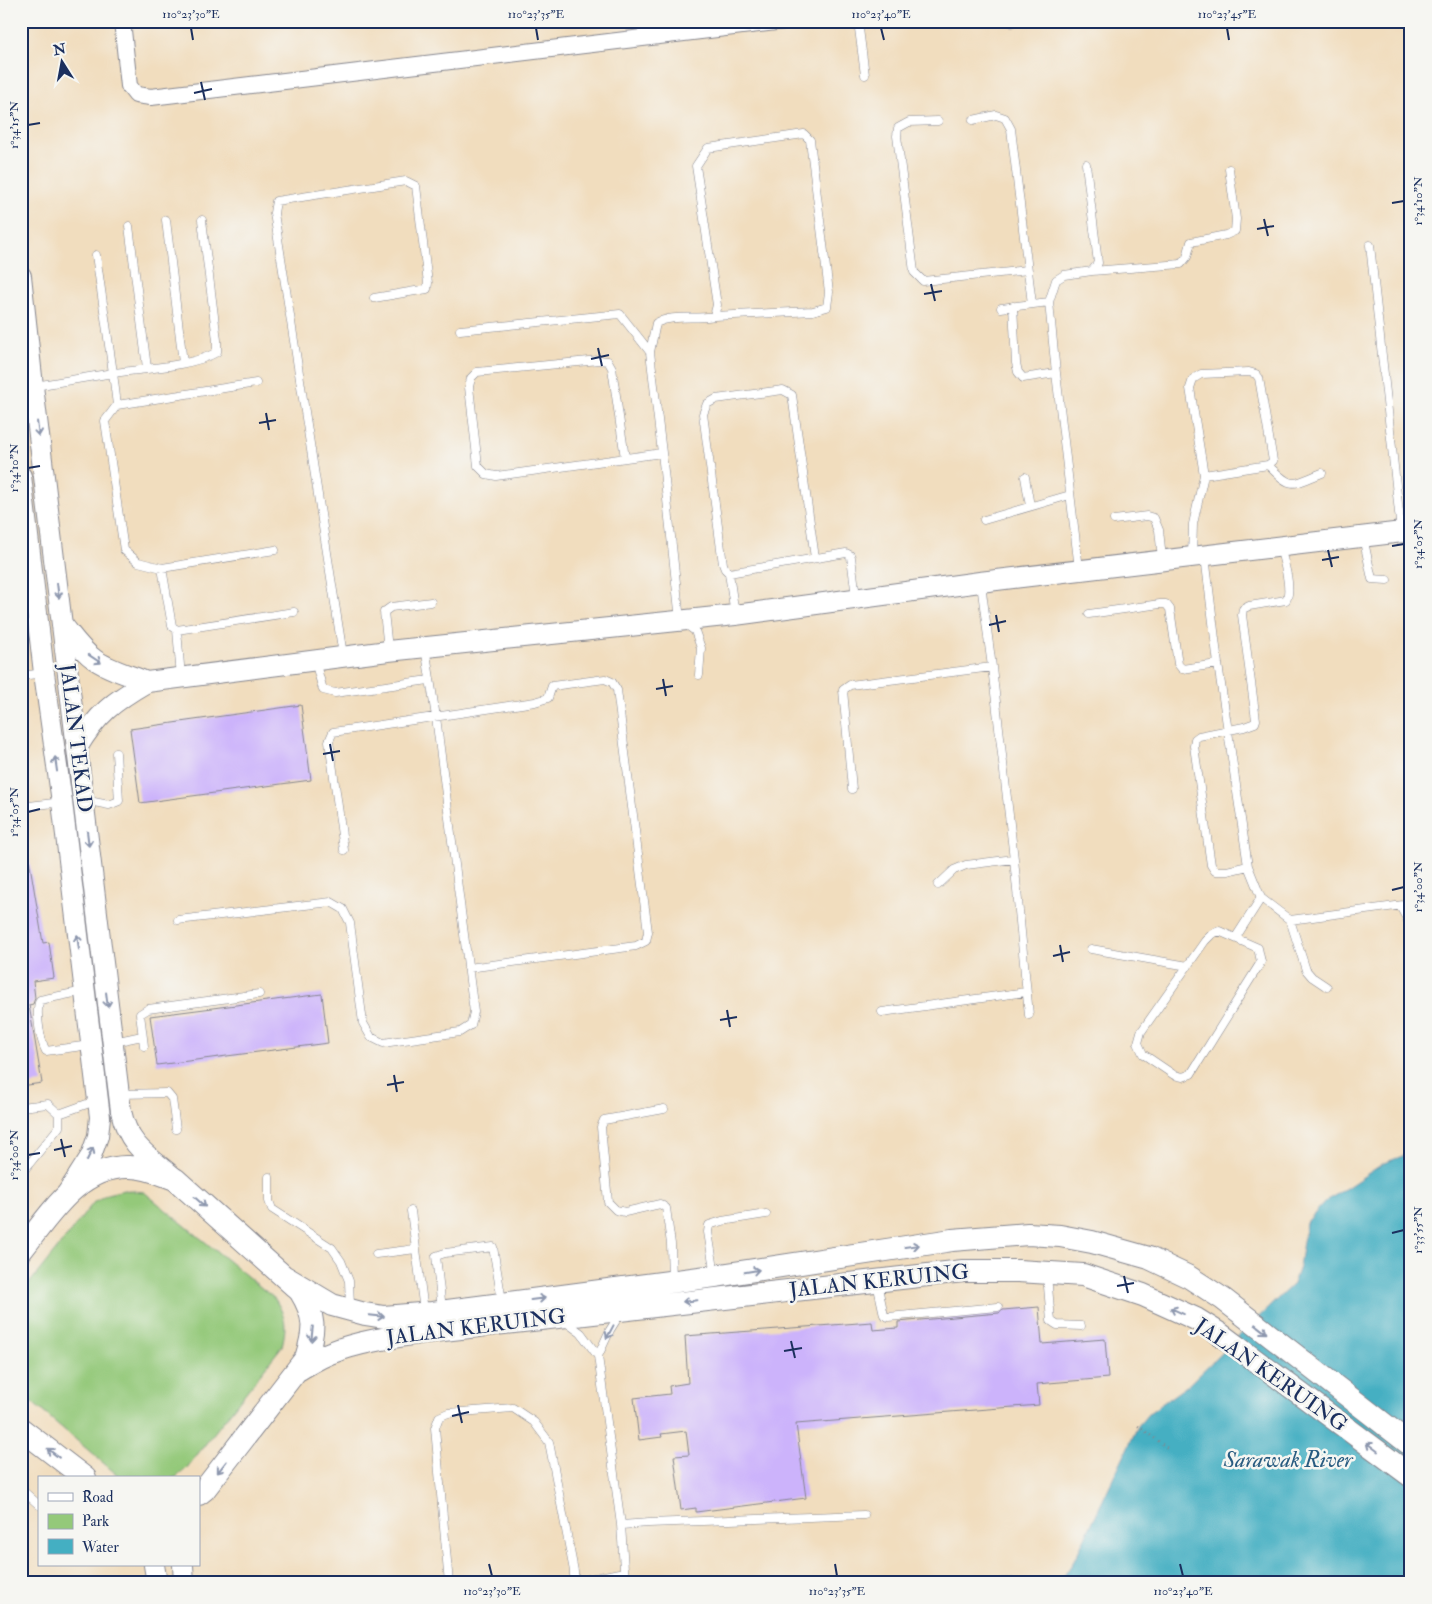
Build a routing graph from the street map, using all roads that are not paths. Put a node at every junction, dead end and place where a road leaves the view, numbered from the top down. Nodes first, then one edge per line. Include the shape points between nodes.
1 (122, 21) edge
2 (784, 21) edge
3 (858, 21) edge
4 (864, 75) dead end
5 (973, 120) dead end
6 (938, 122) dead end
7 (1086, 164) dead end
8 (1229, 169) dead end
9 (166, 220) dead end
10 (202, 220) dead end
11 (129, 226) dead end
12 (1370, 245) dead end
13 (96, 255) dead end
14 (1028, 270) junction
15 (1092, 270) junction
16 (21, 276) edge
17 (374, 298) dead end
18 (1049, 302) junction
19 (1032, 304) junction
20 (1013, 306) junction
21 (1001, 308) dead end
22 (714, 316) junction
23 (460, 330) dead end
24 (650, 352) junction
25 (183, 363) junction
26 (147, 368) junction
27 (113, 373) junction
28 (1056, 373) junction
29 (256, 383) dead end
30 (33, 386) junction
31 (117, 405) junction
32 (662, 453) junction
33 (625, 458) junction
34 (1268, 465) junction
35 (1322, 473) dead end
36 (1204, 474) junction
37 (21, 476) edge
38 (1025, 478) dead end
39 (1070, 495) junction
40 (1030, 506) junction
41 (984, 520) dead end
42 (1114, 520) dead end
43 (1406, 532) edge
44 (1363, 537) junction
45 (1280, 547) junction
46 (274, 550) dead end
47 (1198, 556) junction
48 (815, 558) junction
49 (1162, 560) junction
50 (27, 561) edge
51 (162, 568) junction
52 (1079, 570) junction
53 (729, 573) junction
54 (1387, 580) dead end
55 (980, 582) junction
56 (856, 598) junction
57 (431, 602) dead end
58 (294, 612) dead end
59 (1089, 614) dead end
60 (735, 615) junction
61 (680, 620) junction
62 (62, 624) junction
63 (177, 630) junction
64 (425, 647) junction
65 (388, 651) junction
66 (344, 657) junction
67 (315, 661) junction
68 (1218, 664) junction
69 (992, 666) junction
70 (44, 673) junction
71 (699, 675) dead end
72 (21, 676) edge
73 (182, 678) junction
74 (430, 680) junction
75 (148, 682) junction
76 (436, 717) junction
77 (1228, 730) junction
78 (77, 748) junction
79 (116, 753) dead end
80 (852, 789) dead end
81 (84, 800) junction
82 (62, 802) junction
83 (21, 807) edge
84 (344, 850) dead end
85 (1014, 859) junction
86 (1248, 866) junction
87 (938, 885) dead end
88 (1261, 898) junction
89 (1411, 904) edge
90 (1400, 906) junction
91 (178, 920) dead end
92 (1290, 920) junction
93 (1411, 926) edge
94 (1236, 937) junction
95 (1091, 949) dead end
96 (1188, 966) junction
97 (468, 968) junction
98 (1327, 987) dead end
99 (84, 991) junction
100 (1026, 992) junction
101 (259, 994) dead end
102 (882, 1012) dead end
103 (1029, 1015) dead end
104 (142, 1036) junction
105 (112, 1042) junction
106 (90, 1045) junction
107 (144, 1046) dead end
108 (119, 1094) junction
109 (98, 1100) junction
110 (21, 1107) edge
111 (664, 1109) dead end
112 (59, 1114) junction
113 (176, 1129) dead end
114 (21, 1174) edge
115 (269, 1177) dead end
116 (175, 1179) junction
117 (65, 1196) junction
118 (411, 1212) dead end
119 (766, 1214) dead end
120 (1028, 1234) junction
121 (416, 1249) junction
122 (21, 1251) edge
123 (376, 1254) dead end
124 (1018, 1271) junction
125 (1047, 1272) junction
126 (715, 1276) junction
127 (285, 1277) junction
128 (877, 1281) junction
129 (672, 1282) junction
130 (503, 1304) junction
131 (998, 1306) dead end
132 (624, 1308) junction
133 (350, 1311) junction
134 (434, 1312) junction
135 (557, 1317) junction
136 (1081, 1326) dead end
137 (598, 1356) junction
138 (296, 1371) junction
139 (21, 1429) edge
140 (1411, 1444) edge
141 (82, 1476) edge
142 (1411, 1476) edge
143 (21, 1489) edge
144 (200, 1495) edge
145 (38, 1504) edge
146 (864, 1515) dead end
147 (621, 1525) junction
148 (154, 1566) edge
149 (183, 1566) edge
150 (624, 1572) junction
151 (574, 1582) edge
152 (157, 1583) edge
153 (184, 1583) edge
154 (449, 1583) edge
155 (625, 1583) edge

1 - 2 street via 129,86 136,95 151,98
3 - 4 lane
5 - 14 lane via 996,115 1005,118 1011,129
6 - 14 lane via 908,122 898,128 896,136 914,272 923,281
7 - 15 lane via 1098,263
8 - 15 lane via 1235,231 1191,242 1187,257 1180,264
9 - 25 lane
10 - 25 lane via 218,352
11 - 26 lane
12 - 43 lane
13 - 27 lane
14 - 19 lane
15 - 18 lane via 1064,275 1056,280
16 - 30 street, JALAN TEKAD
17 - 66 lane via 427,289 416,186 406,181 276,201 274,213
18 - 19 lane
18 - 28 lane
19 - 20 lane
20 - 21 lane
20 - 28 lane via 1018,372 1023,378
22 - 22 lane via 827,308 829,292 810,140 804,134 708,148 696,166 717,305
22 - 24 lane via 665,318 656,323
23 - 24 lane via 620,314
24 - 32 lane
25 - 26 lane
26 - 27 lane
27 - 30 lane
27 - 31 lane
28 - 39 lane
29 - 31 lane
30 -> 62 street, JALAN TEKAD
31 - 51 lane via 105,421 124,550 138,562
32 - 33 lane
32 - 61 lane
33 - 33 lane via 496,476 486,474 478,466 469,387 471,378 477,372 608,361 612,368
34 - 35 lane via 1288,483
34 - 36 lane
34 - 36 lane via 1273,461 1259,378 1249,372 1201,374 1193,379 1190,388
36 - 47 lane via 1193,524
37 - 50 street, JALAN TEKAD
38 - 40 lane
39 - 40 lane
39 - 52 lane
40 - 41 lane
42 - 49 lane via 1154,518 1159,530
43 - 44 street
44 - 45 street
44 - 54 lane via 1372,579
45 - 47 street
45 - 77 lane via 1288,598 1249,606 1243,609 1242,615 1256,720 1250,725
46 - 51 lane
47 - 49 street
47 - 68 lane
48 - 53 lane
48 - 53 lane via 792,396 783,390 716,399 707,404 703,414 723,564
48 - 56 lane via 850,554
49 - 52 street
50 - 70 street, JALAN TEKAD
51 - 63 lane via 172,626
52 - 55 street
53 - 60 lane
55 - 56 street
55 - 69 lane
56 - 60 street
57 - 65 lane via 391,607 384,612
58 - 63 lane
59 - 68 lane via 1166,604 1170,609 1178,664 1182,669
60 - 61 street
61 - 64 street
61 - 71 lane via 695,631 701,648
62 -> 75 street via 94,659
62 - 78 street, JALAN TEKAD
63 - 73 lane
64 - 65 street
64 - 74 lane
65 - 66 street
66 - 67 street
67 - 73 street
67 - 74 lane via 323,690 335,693
68 - 77 lane
69 - 80 lane via 850,685 844,690
69 - 85 lane
70 - 72 lane
82 -> 70 street, JALAN TEKAD
73 - 75 street
74 - 76 lane
75 - 78 street via 122,696 100,714
76 - 84 lane via 333,732 330,736
76 - 97 lane
76 - 97 lane via 535,702 548,698 552,686 605,679 612,682 617,690 648,932 646,941 636,946
77 - 86 lane
77 - 86 lane via 1199,736 1194,746 1211,865 1215,871 1222,872
78 - 81 street, JALAN TEKAD
79 - 81 lane via 119,801 109,805
81 -> 105 street, JALAN TEKAD
82 - 83 lane
99 -> 82 street, JALAN TEKAD
85 - 87 lane via 966,865 954,870
85 - 100 lane
86 - 88 lane
88 - 92 lane
88 - 94 lane
89 - 90 lane
90 - 92 lane
90 - 93 lane
91 - 97 lane via 331,902 343,909 350,923 363,1023 371,1037 383,1043 460,1032 471,1025 474,1012
92 - 98 lane via 1306,970
94 - 96 lane via 1219,931 1212,934
94 - 96 lane via 1258,948 1261,962 1191,1074 1183,1077 1174,1075 1143,1054 1138,1044 1141,1032
95 - 96 lane
99 - 106 street, JALAN TEKAD
99 - 106 lane via 40,1000 42,1044 46,1051
100 - 102 lane
100 - 103 lane
101 - 104 lane via 148,1009 140,1014
104 - 105 lane
104 - 107 lane
105 - 108 street, JALAN TEKAD
106 - 109 street, JALAN TEKAD
108 - 113 lane via 167,1093 172,1099
108 - 116 street, JALAN TEKAD via 130,1138
109 - 112 lane
117 -> 109 street, JALAN TEKAD via 91,1156 98,1136
110 - 112 lane via 48,1104
111 - 129 lane via 604,1120 601,1127 608,1202 616,1210 625,1212 660,1204 666,1208
112 - 114 lane via 59,1127
115 - 133 lane via 272,1209 332,1248 341,1261 348,1281
116 - 117 main road via 150,1170 114,1169 81,1183
116 -> 127 main road
117 - 122 main road
118 - 121 lane
119 - 126 lane via 709,1225
120 - 124 main road via 1053,1243 1055,1258 1048,1264
126 -> 120 main road, JALAN KERUING via 905,1246
120 -> 140 main road, JALAN KERUING via 1092,1242 1149,1258 1189,1277 1223,1299
121 - 123 lane
121 - 134 lane
124 - 125 main road, JALAN KERUING
124 - 128 main road, JALAN KERUING via 963,1271
125 - 136 lane via 1051,1321 1057,1326
142 -> 125 main road, JALAN KERUING via 1196,1319 1143,1295 1083,1276
126 - 129 main road, JALAN KERUING
127 - 133 main road, JALAN KERUING via 332,1305
127 -> 138 main road via 300,1291 313,1320 306,1358
128 - 131 lane via 882,1310 888,1316
128 -> 132 main road, JALAN KERUING
130 -> 129 main road, JALAN KERUING
130 - 134 main road, JALAN KERUING
130 - 134 lane via 493,1247 445,1252 436,1256
132 - 135 main road, JALAN KERUING
132 -> 137 lane
133 -> 134 main road, JALAN KERUING via 384,1316
135 - 137 lane via 581,1333
135 - 138 main road, JALAN KERUING via 368,1342 329,1353
137 - 147 lane
138 -> 144 main road
141 -> 139 main road
143 - 145 lane
146 - 147 lane
147 - 150 lane
148 - 152 street
149 - 153 street
150 - 151 lane
150 - 155 lane
151 - 154 lane via 550,1442 534,1422 513,1408 448,1413 439,1417 435,1428

